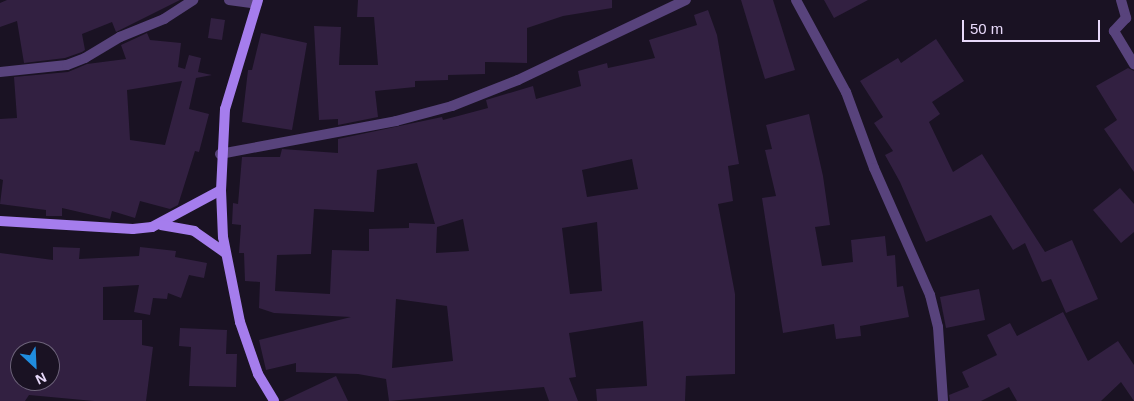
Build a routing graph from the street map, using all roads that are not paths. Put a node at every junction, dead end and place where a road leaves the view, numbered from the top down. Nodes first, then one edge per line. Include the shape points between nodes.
1 (193, 0) edge
2 (229, 0) edge
3 (686, 0) edge
4 (796, 0) edge
5 (1121, 0) edge
6 (258, 2) edge
7 (1134, 64) edge
8 (0, 72) edge
9 (220, 154) junction
10 (221, 190) junction
11 (0, 221) edge
12 (160, 224) junction
13 (226, 253) junction
14 (274, 401) edge
15 (943, 401) edge

1 - 8 street via 164,19 120,37 76,62
2 - 6 street
3 - 9 street via 518,80 452,106 396,121
4 - 15 street via 849,98 874,168 930,295 938,327
5 - 7 street via 1126,18 1114,31
6 - 9 street via 225,109
9 - 10 street
10 - 12 street
10 - 13 street
11 - 12 street via 133,229
12 - 13 street via 194,231
13 - 14 street via 240,322 258,374

